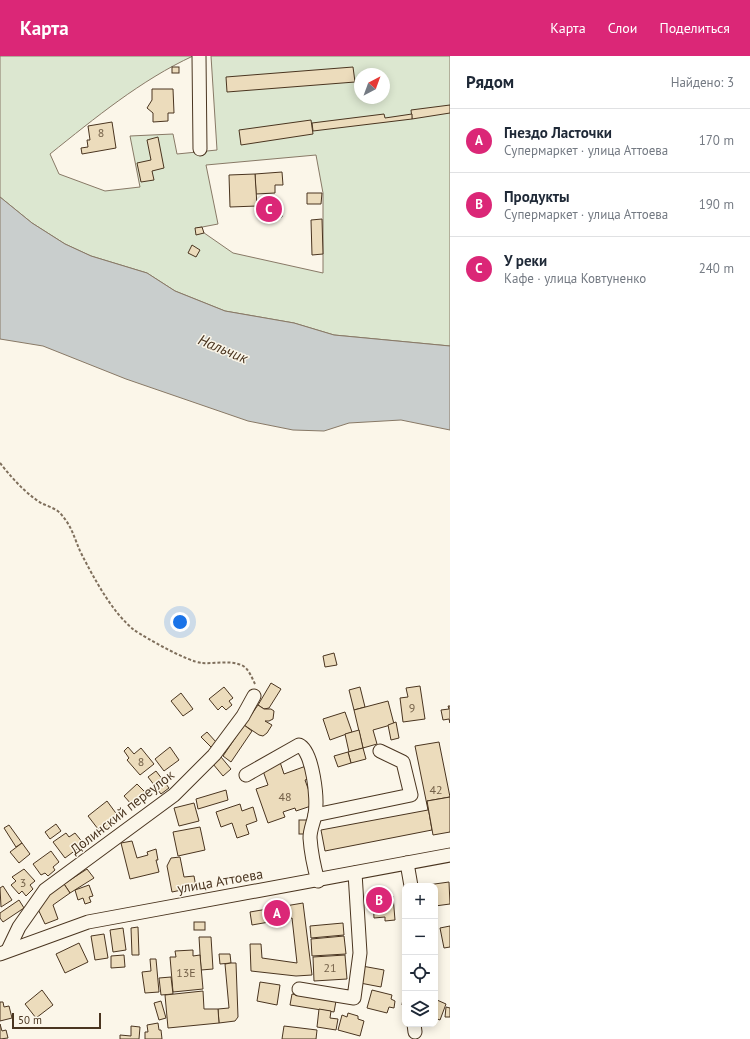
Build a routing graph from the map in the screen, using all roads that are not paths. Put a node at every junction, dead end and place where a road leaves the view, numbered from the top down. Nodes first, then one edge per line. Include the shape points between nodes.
1 (199, 56) edge
2 (200, 149) dead end
3 (254, 696) road end
4 (380, 751) dead end
5 (246, 775) dead end
6 (315, 815) junction
7 (450, 854) edge
8 (407, 863) junction
9 (355, 873) junction
10 (318, 881) junction
11 (410, 883) edge
12 (4, 952) edge
13 (299, 989) dead end

1 - 2 street
3 - 12 street, Долинский переулок via 243,716 214,755 174,795 45,890
4 - 6 street via 403,762 411,795
5 - 6 street via 299,745 303,747 312,766
6 - 10 street via 310,839
7 - 8 street, улица Аттоева
8 - 9 street, улица Аттоева
8 - 11 street
9 - 10 street, улица Аттоева
9 - 13 street via 360,952 354,998
10 - 12 street, улица Аттоева via 88,922

